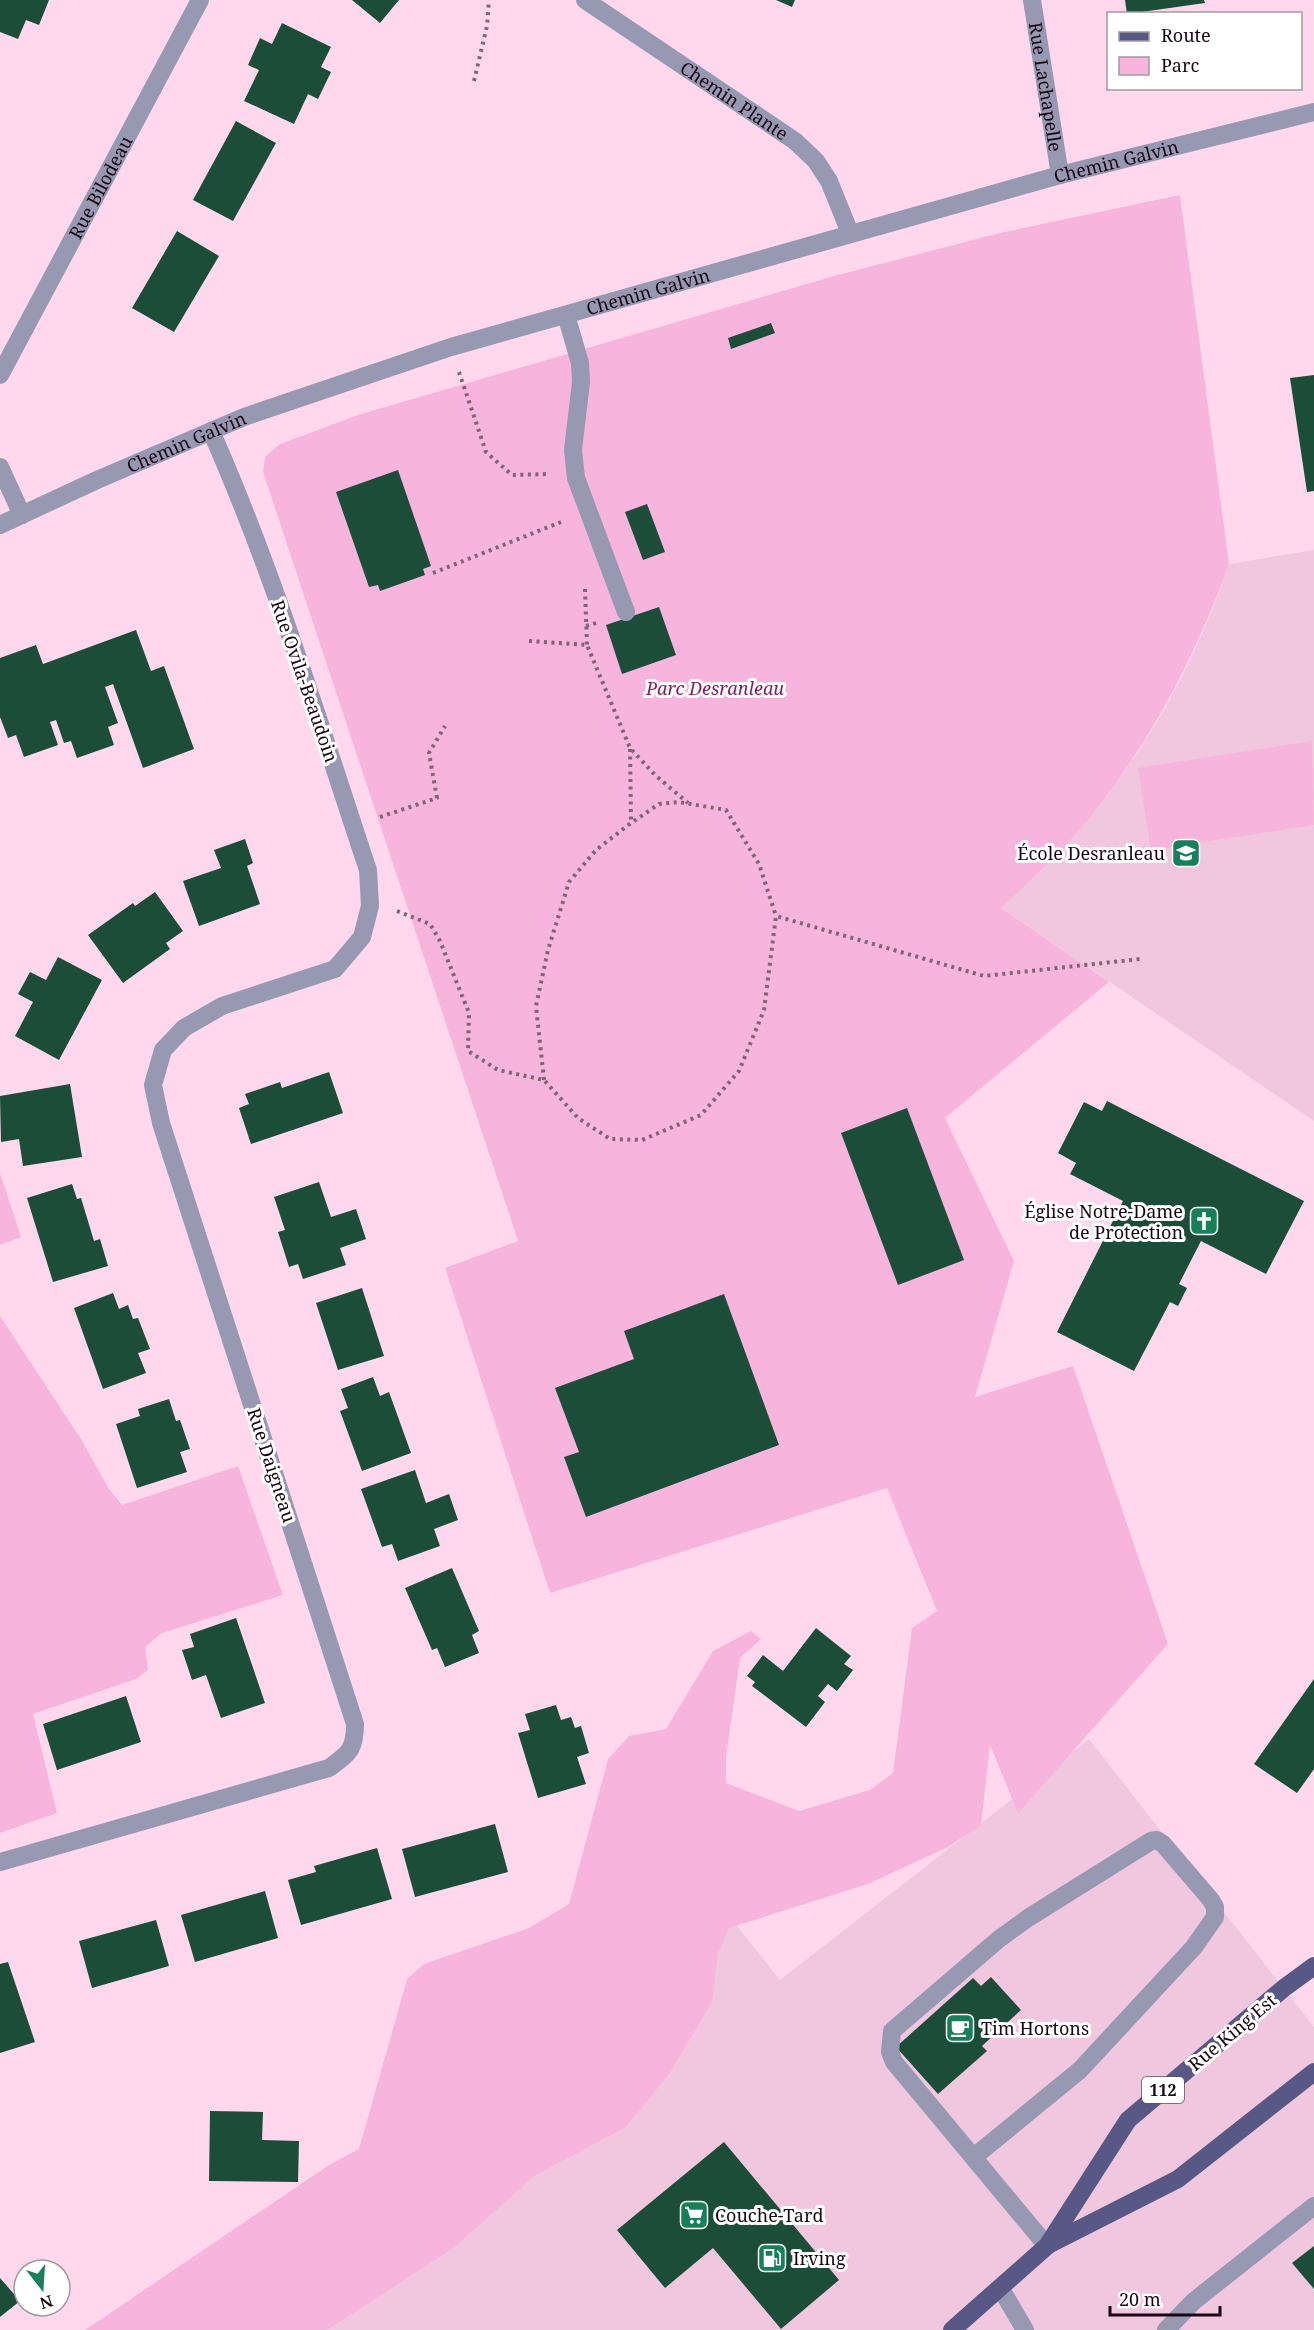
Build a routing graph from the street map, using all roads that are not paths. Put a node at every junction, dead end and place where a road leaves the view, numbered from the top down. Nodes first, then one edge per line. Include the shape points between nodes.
1 (200, 0) edge
2 (585, 0) edge
3 (1032, 0) edge
4 (1314, 112) edge
5 (1060, 175) junction
6 (850, 233) junction
7 (566, 315) junction
8 (0, 375) edge
9 (211, 431) junction
10 (0, 467) edge
11 (22, 515) junction
12 (0, 525) edge
13 (626, 612) dead end
14 (362, 937) joint
15 (0, 1862) edge
16 (1314, 1965) edge
17 (1314, 2072) edge
18 (975, 2157) junction
19 (1314, 2206) edge
20 (1047, 2246) junction
21 (1001, 2289) junction
22 (952, 2330) edge
23 (1024, 2330) edge
24 (1166, 2330) edge

1 - 8 street, Rue Bilodeau
2 - 6 street, Chemin Plante via 795,141 816,161 829,181
3 - 5 street, Rue Lachapelle
4 - 5 street, Chemin Galvin
5 - 6 street, Chemin Galvin
6 - 7 street, Chemin Galvin
7 - 9 street, Chemin Galvin via 384,368
7 - 13 street via 580,363 573,450 576,478
9 - 11 street, Chemin Galvin
9 - 14 street, Rue Ovila-Beaudoin via 287,626 368,870 370,906
10 - 11 street
11 - 12 street, Chemin Galvin
14 - 15 street, Rue Daigneau via 335,969 222,1006 184,1028 163,1050 153,1085 165,1134 355,1724 355,1742 348,1754 329,1768
16 - 20 main road, Rue King Est / 112 via 1128,2120
17 - 20 main road, Rue King Est / 112 via 1178,2179
18 - 18 street via 894,2062 890,2052 892,2031 1028,1918 1151,1840 1157,1840 1211,1900 1215,1917 1194,1947 1080,2070
18 - 20 street
19 - 24 street via 1194,2301
20 - 21 main road, Rue King Est / 112
21 - 22 main road, Rue King Est / 112
21 - 23 street

